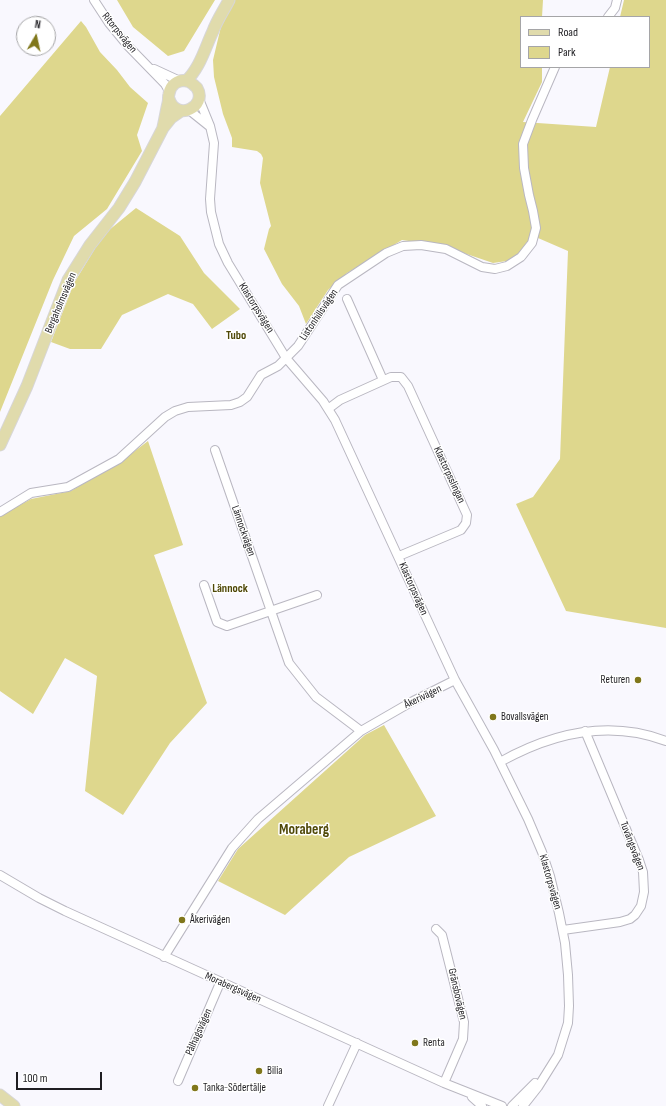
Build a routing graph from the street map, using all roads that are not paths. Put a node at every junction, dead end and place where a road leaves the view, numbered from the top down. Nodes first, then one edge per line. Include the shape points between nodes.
1 (94, 0) edge
2 (229, 0) edge
3 (617, 0) edge
4 (609, 16) edge
5 (204, 52) junction
6 (146, 65) junction
7 (555, 68) edge
8 (183, 81) junction
9 (196, 87) junction
10 (169, 95) junction
11 (199, 98) junction
12 (185, 111) junction
13 (210, 126) junction
14 (163, 128) junction
15 (347, 299) dead end
16 (286, 358) junction
17 (383, 380) junction
18 (328, 409) junction
19 (0, 445) edge
20 (215, 450) dead end
21 (0, 512) edge
22 (399, 556) junction
23 (204, 585) dead end
24 (317, 594) dead end
25 (271, 612) junction
26 (455, 680) junction
27 (361, 732) junction
28 (585, 732) junction
29 (666, 741) edge
30 (500, 762) junction
31 (0, 875) edge
32 (436, 929) dead end
33 (562, 930) junction
34 (164, 957) junction
35 (220, 982) junction
36 (357, 1043) junction
37 (550, 1068) junction
38 (178, 1081) dead end
39 (444, 1083) junction
40 (468, 1094) junction
41 (0, 1095) edge
42 (14, 1106) edge
43 (328, 1106) edge
44 (482, 1106) edge
45 (502, 1106) edge
46 (512, 1106) edge
47 (523, 1106) edge

1 - 6 street, Ritorpsvägen via 109,23
2 - 5 main road
3 - 4 street
5 - 8 main road via 192,75
5 - 9 main road via 200,80
6 - 8 street, Ritorpsvägen
6 - 10 street, Ritorpsvägen via 165,84
7 - 16 street, Listonhillsvägen via 523,144 524,168 536,228 532,243 521,257 507,266 495,269 482,267 446,249 421,245 403,246 386,253 338,285 298,346
8 - 9 main road
8 - 10 main road via 172,86
9 - 11 main road
10 - 12 main road via 173,107
10 - 14 main road, Bergaholmsvägen
11 - 12 main road, Bergaholmsvägen via 195,106
11 - 13 street, Klastorpsvägen
12 - 13 street
12 - 14 main road, Bergaholmsvägen via 172,118
13 - 16 street, Klastorpsvägen via 214,143 210,199 213,224 228,263
14 - 19 main road, Bergaholmsvägen via 119,208 90,245 68,280 27,386
15 - 17 street
16 - 18 street, Klastorpsvägen
16 - 21 street, Listonhillsvägen via 278,366 261,375 240,402 231,405 188,407 175,411 165,417 119,460 68,487 31,493
17 - 18 street, Klastorpsslingan via 340,400
17 - 22 street, Klastorpsslingan via 391,377 401,378 408,386 467,515 466,523 461,530
18 - 22 street, Klastorpsvägen
20 - 25 street, Lännockvägen
22 - 26 street, Klastorpsvägen
23 - 25 street via 217,622 227,626
24 - 25 street
25 - 27 street, Lännockvägen via 290,663 316,697
26 - 27 street, Åkerivägen
26 - 30 street, Klastorpsvägen
27 - 34 street, Åkerivägen via 258,819 232,848
28 - 29 street via 623,730
28 - 30 street via 533,746
28 - 33 street, Tuvängsvägen via 639,860 643,872 643,900 635,916 625,921
30 - 33 street, Klastorpsvägen via 542,852
31 - 34 street, Morabergsvägen via 60,909
32 - 39 street, Gränsbovägen via 442,935 464,1022 464,1039
33 - 37 street, Klastorpsvägen via 568,975 568,1024 558,1055
34 - 35 street, Morabergsvägen
35 - 36 street, Morabergsvägen
35 - 38 street, Pålhagsvägen
36 - 39 street, Morabergsvägen
36 - 43 street
37 - 46 street, Klastorpsvägen
37 - 47 street, Klastorpsvägen
39 - 40 street, Morabergsvägen
40 - 44 street, Morabergsvägen
40 - 45 street, Morabergsvägen
41 - 42 main road

